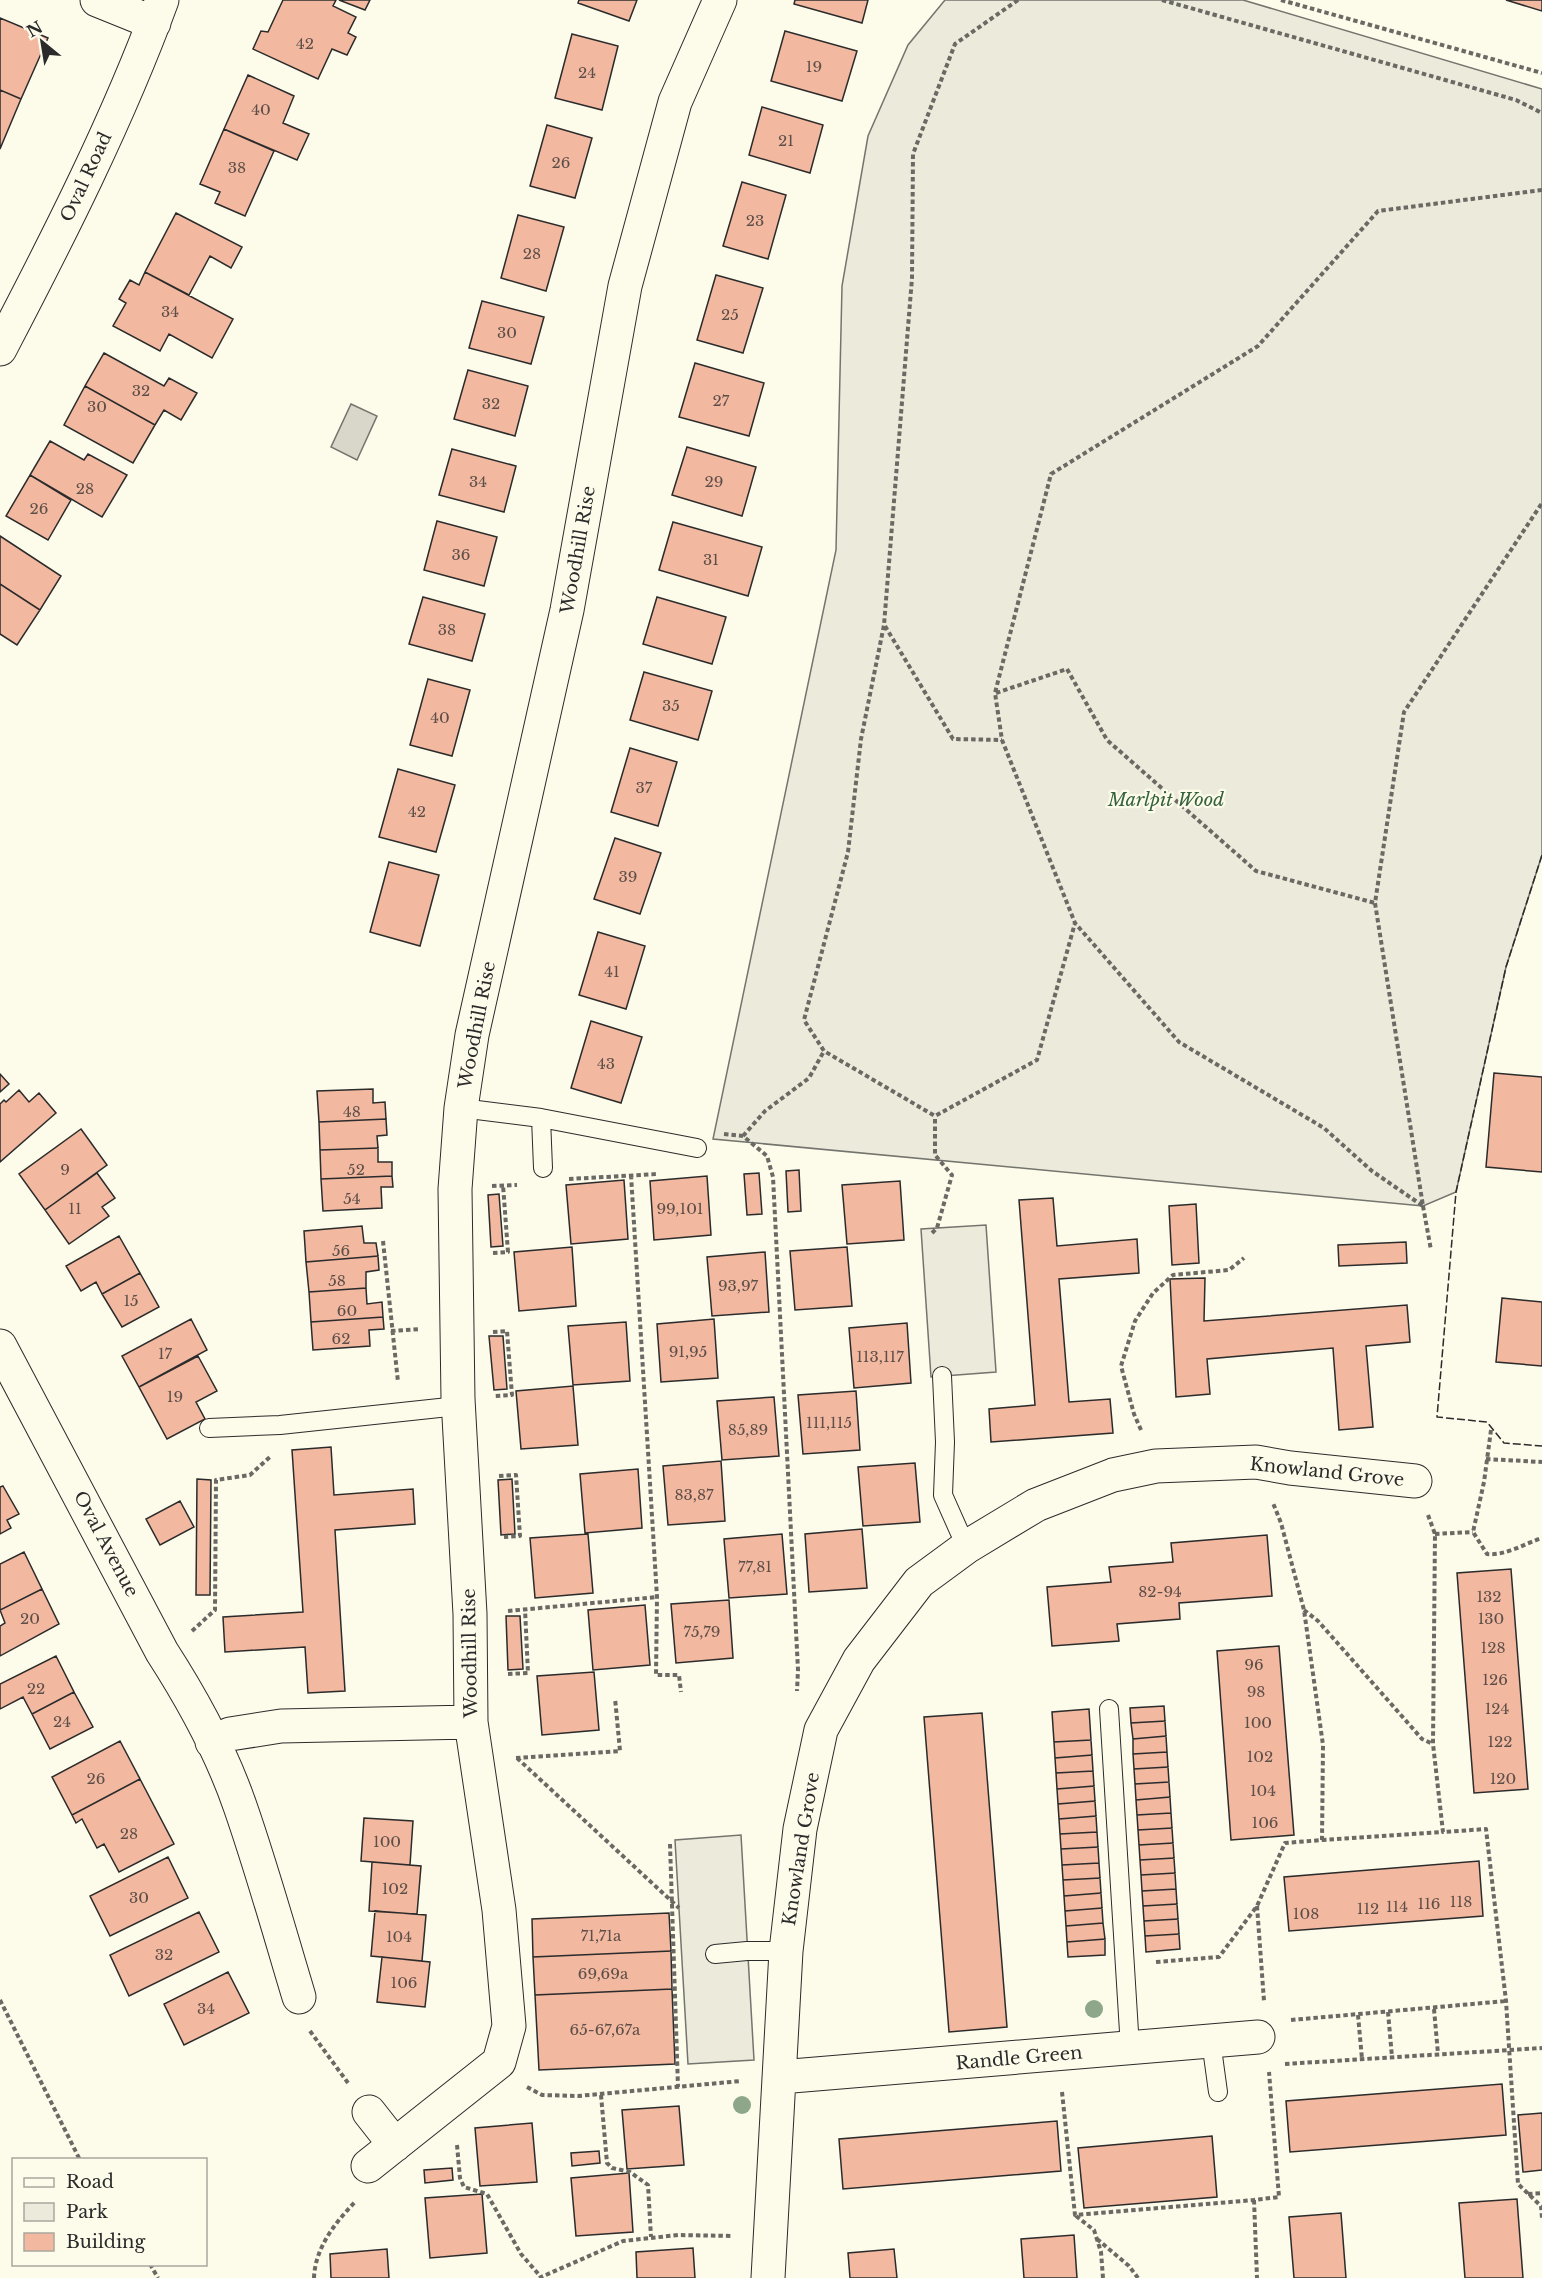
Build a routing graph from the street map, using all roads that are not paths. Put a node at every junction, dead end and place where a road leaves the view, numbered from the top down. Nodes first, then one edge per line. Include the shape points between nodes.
1 (97, 0) edge
2 (720, 0) edge
3 (158, 11) edge
4 (0, 349) edge
5 (461, 1107) junction
6 (541, 1118) junction
7 (697, 1148) road end
8 (543, 1168) dead end
9 (0, 1346) edge
10 (942, 1376) dead end
11 (458, 1406) junction
12 (209, 1428) dead end
13 (1415, 1481) road end
14 (968, 1546) junction
15 (1109, 1709) dead end
16 (471, 1722) junction
17 (212, 1742) junction
18 (786, 1951) junction
19 (714, 1954) dead end
20 (299, 1997) road end
21 (1264, 2038) road end
22 (1212, 2041) junction
23 (1130, 2048) junction
24 (780, 2077) junction
25 (1218, 2092) dead end
26 (369, 2112) road end
27 (395, 2145) junction
28 (368, 2166) road end
29 (768, 2278) edge

1 - 3 street
2 - 5 street, Woodhill Rise via 675,102 625,286 567,610 472,1035
3 - 4 street, Oval Road via 54,245
5 - 6 lane, Woodhill Rise
5 - 11 street, Woodhill Rise via 455,1189
6 - 7 lane, Woodhill Rise
6 - 8 lane
9 - 17 street, Oval Avenue
10 - 14 lane via 943,1495
11 - 12 lane via 280,1425
11 - 16 street, Woodhill Rise via 470,1614
13 - 14 street, Knowland Grove via 1256,1462 1156,1466 1113,1475 1036,1505
14 - 18 street, Knowland Grove via 919,1582 859,1660 821,1730 800,1828
15 - 23 lane
16 - 17 street via 281,1726 231,1734
16 - 27 street, Woodhill Rise via 499,1910 509,2026 499,2062
17 - 20 street, Oval Avenue via 240,1804
18 - 19 lane
18 - 24 street, Knowland Grove
21 - 22 street, Randle Green
22 - 23 street, Randle Green
22 - 25 lane
23 - 24 street, Randle Green
24 - 29 street, Knowland Grove
26 - 27 street
27 - 28 street

